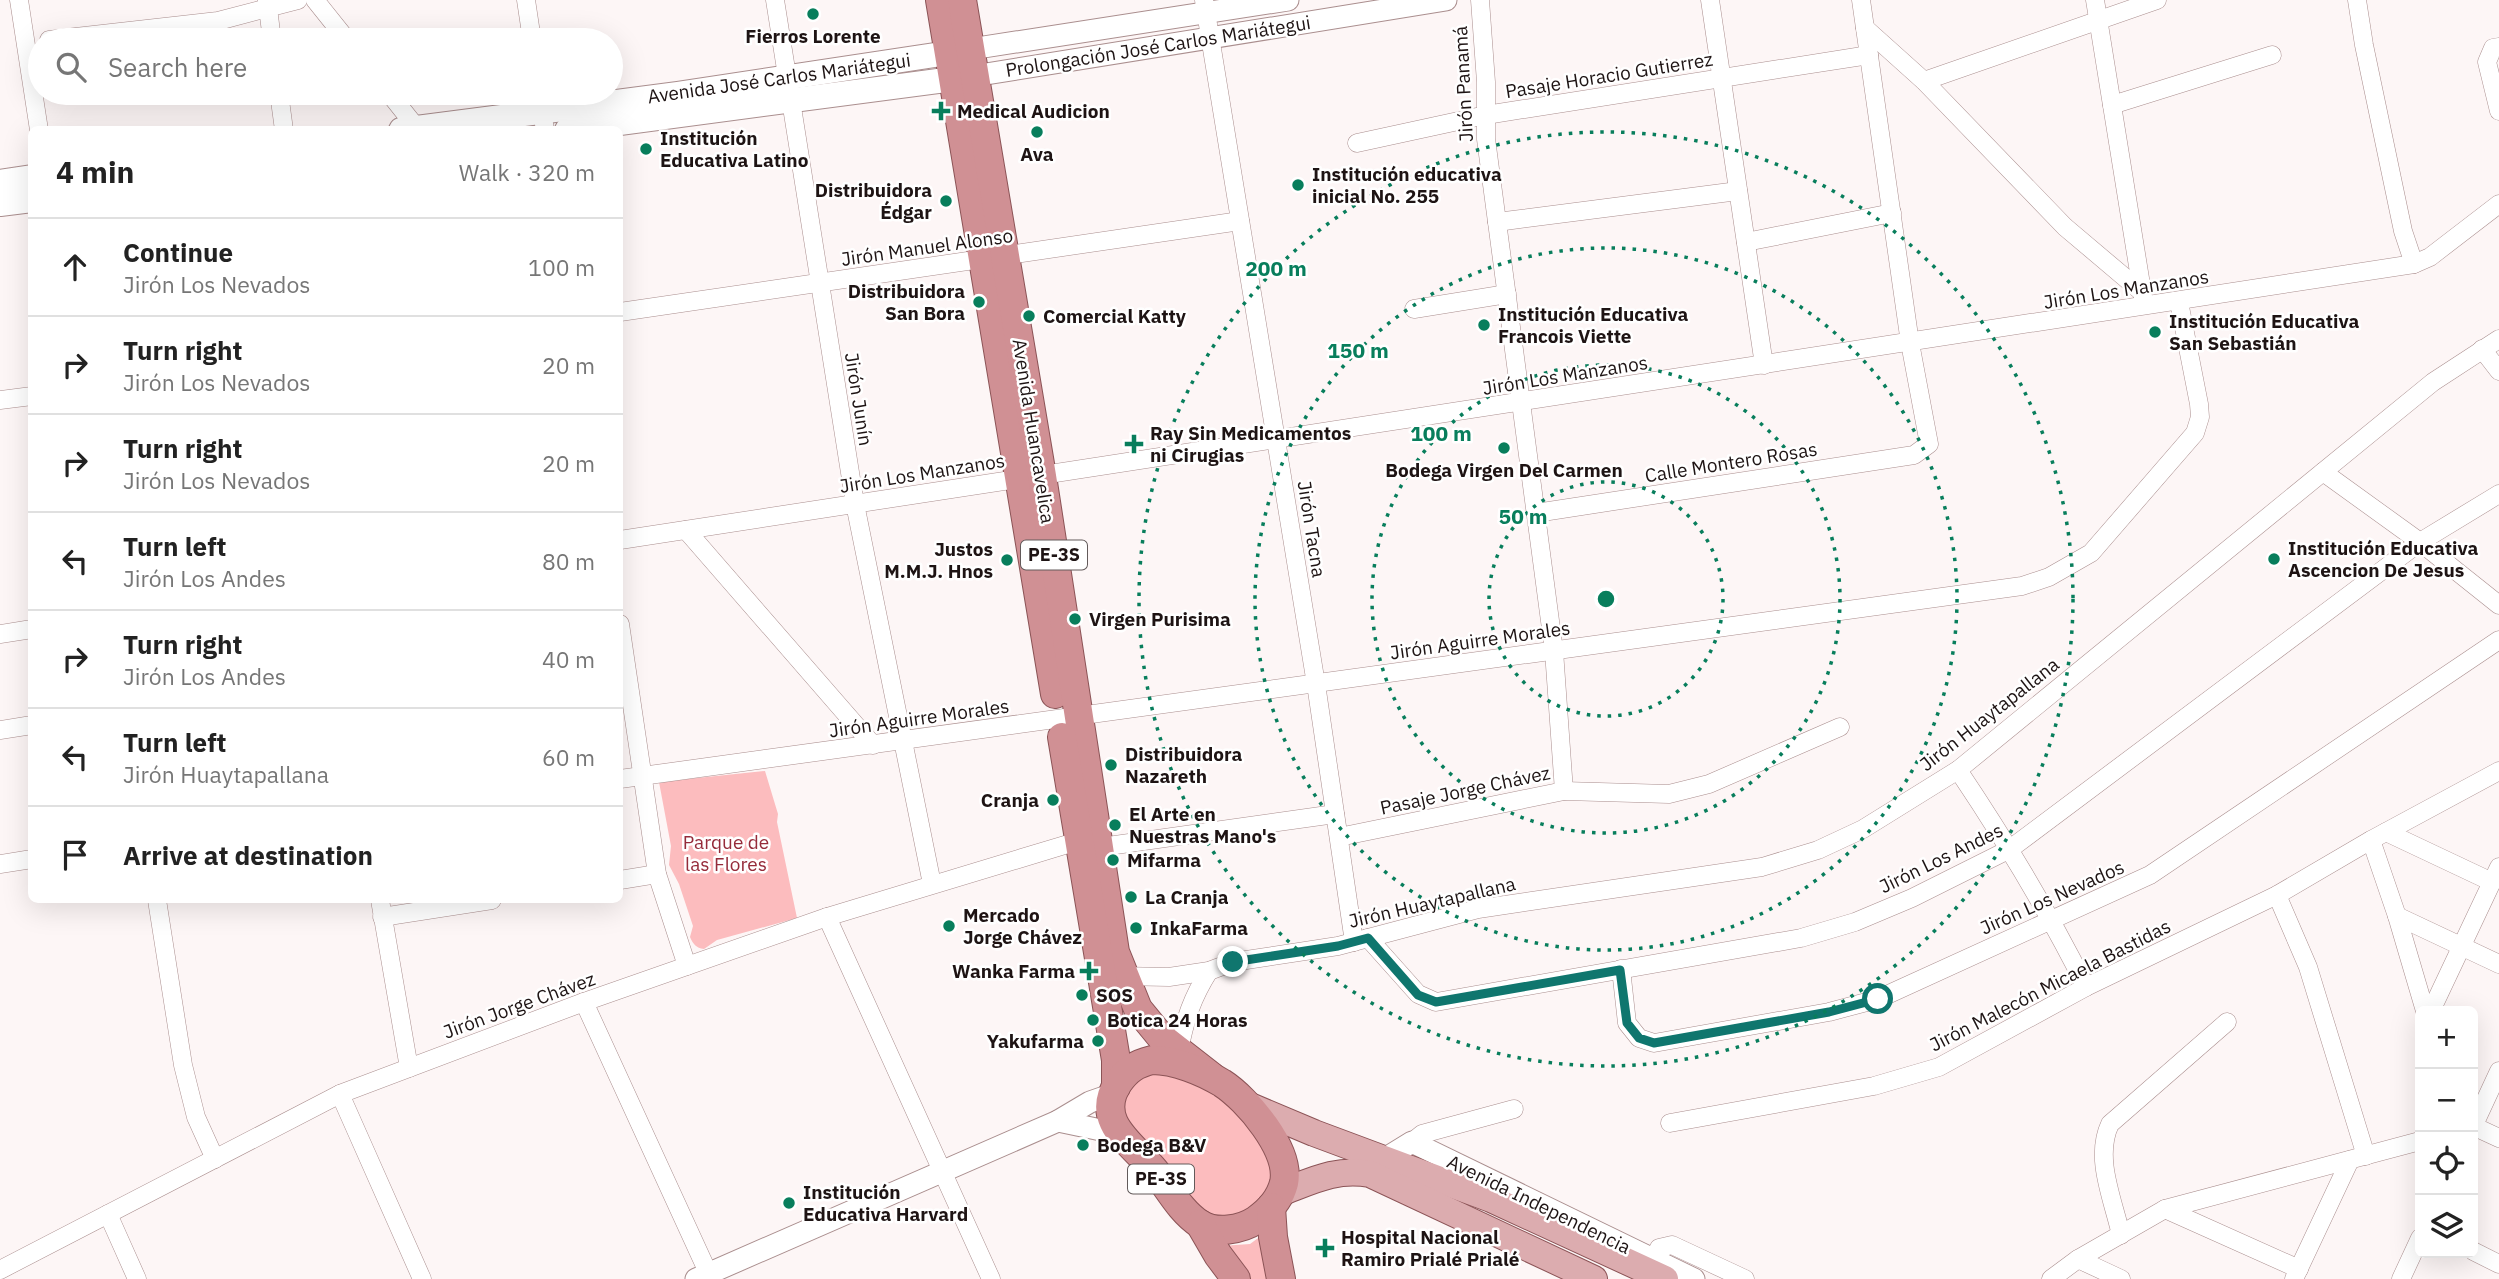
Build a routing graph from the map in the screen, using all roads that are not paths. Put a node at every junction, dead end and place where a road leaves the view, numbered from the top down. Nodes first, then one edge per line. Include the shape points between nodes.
1 (19, 0) edge
2 (298, 0) edge
3 (315, 0) edge
4 (526, 0) edge
5 (775, 0) edge
6 (940, 0) edge
7 (962, 0) edge
8 (1288, 0) edge
9 (1446, 0) edge
10 (1480, 0) edge
11 (1710, 0) edge
12 (1861, 0) edge
13 (2095, 0) edge
14 (2157, 0) edge
15 (2357, 0) edge
16 (267, 4) edge
17 (1205, 6) edge
18 (2098, 19) junction
19 (28, 28) edge
20 (150, 28) edge
21 (270, 28) edge
22 (337, 28) edge
23 (530, 28) edge
24 (1865, 28) junction
25 (1210, 38) junction
26 (2499, 47) edge
27 (1869, 55) junction
28 (2272, 55) dead end
29 (962, 64) junction
30 (1722, 78) junction
31 (1924, 81) junction
32 (788, 89) junction
33 (623, 104) edge
34 (37, 105) edge
35 (281, 105) edge
36 (396, 105) edge
37 (609, 105) edge
38 (2112, 105) junction
39 (542, 111) edge
40 (2499, 111) edge
41 (1486, 115) junction
42 (39, 126) edge
43 (283, 126) edge
44 (408, 126) edge
45 (425, 126) edge
46 (589, 126) edge
47 (1357, 143) dead end
48 (28, 178) edge
49 (0, 181) edge
50 (1738, 191) junction
51 (28, 200) edge
52 (0, 204) edge
53 (2499, 204) edge
54 (1892, 213) junction
55 (1240, 220) junction
56 (1497, 222) junction
57 (1746, 242) junction
58 (994, 258) junction
59 (2422, 261) junction
60 (819, 283) junction
61 (1507, 294) junction
62 (2144, 300) junction
63 (2179, 302) junction
64 (1414, 309) dead end
65 (623, 312) edge
66 (2499, 339) edge
67 (1910, 343) junction
68 (2482, 349) junction
69 (1764, 365) junction
70 (2499, 371) edge
71 (28, 396) edge
72 (0, 400) edge
73 (1522, 402) junction
74 (1277, 440) junction
75 (2323, 472) junction
76 (1031, 478) junction
77 (2499, 494) edge
78 (855, 504) junction
79 (1536, 513) junction
80 (686, 530) junction
81 (623, 540) edge
82 (2420, 542) junction
83 (2499, 605) edge
84 (28, 630) edge
85 (0, 634) edge
86 (2499, 640) edge
87 (623, 644) edge
88 (1554, 651) junction
89 (1316, 684) junction
90 (1068, 719) junction
91 (28, 726) edge
92 (1840, 727) dead end
93 (0, 730) edge
94 (902, 741) junction
95 (873, 745) junction
96 (1958, 770) junction
97 (2499, 771) edge
98 (643, 776) junction
99 (623, 779) edge
100 (1564, 791) junction
101 (1335, 814) junction
102 (2378, 836) junction
103 (1339, 838) junction
104 (1089, 844) junction
105 (2010, 849) junction
106 (28, 860) edge
107 (0, 864) edge
108 (657, 874) junction
109 (2496, 874) edge
110 (623, 880) edge
111 (932, 884) junction
112 (2277, 895) junction
113 (157, 903) edge
114 (450, 903) edge
115 (381, 908) edge
116 (827, 916) junction
117 (2397, 916) junction
118 (2052, 920) junction
119 (1361, 940) junction
120 (2462, 946) junction
121 (2499, 964) edge
122 (687, 966) junction
123 (1620, 970) junction
124 (1209, 971) junction
125 (1113, 977) junction
126 (2086, 987) junction
127 (584, 1002) junction
128 (2423, 1006) edge
129 (2433, 1006) edge
130 (2227, 1022) dead end
131 (1179, 1051) junction
132 (409, 1068) junction
133 (2499, 1071) edge
134 (1210, 1076) junction
135 (1114, 1091) junction
136 (340, 1094) junction
137 (1250, 1106) junction
138 (1514, 1110) dead end
139 (2478, 1115) edge
140 (1058, 1121) junction
141 (1670, 1123) dead end
142 (2478, 1128) edge
143 (1120, 1134) junction
144 (2499, 1138) edge
145 (1412, 1142) junction
146 (2415, 1142) edge
147 (1385, 1158) junction
148 (2358, 1158) junction
149 (215, 1159) junction
150 (942, 1171) junction
151 (1276, 1200) junction
152 (2165, 1209) junction
153 (108, 1214) junction
154 (1200, 1224) junction
155 (2121, 1234) junction
156 (2415, 1249) edge
157 (2478, 1254) edge
158 (2078, 1259) junction
159 (2499, 1264) edge
160 (1659, 1269) edge
161 (0, 1270) edge
162 (2296, 1274) edge
163 (705, 1277) edge
164 (137, 1279) edge
165 (422, 1279) edge
166 (991, 1279) edge
167 (1236, 1279) edge
168 (1281, 1279) edge
169 (1594, 1279) edge
170 (1695, 1279) edge
171 (1745, 1279) edge
172 (2051, 1279) edge
173 (2121, 1279) edge
174 (2401, 1279) edge

1 - 19 street
2 - 16 street
3 - 22 street
4 - 23 street
5 - 32 street, Jirón Junín
6 - 29 highway, Avenida Huancavelica / PE-3S
7 - 29 highway, Avenida Huancavelica / PE-3S
8 - 17 street, Prolongación José Carlos Mariátegui
9 - 25 street, Prolongación José Carlos Mariátegui
10 - 41 street, Jirón Panamá
11 - 30 street
12 - 24 street
13 - 18 street
14 - 18 street
15 - 59 street via 2403,231
16 - 20 street via 218,20
16 - 21 street
17 - 25 street, Jirón Tacna
17 - 29 street, Prolongación José Carlos Mariátegui
18 - 31 street
18 - 38 street
24 - 27 street
24 - 31 street
25 - 29 street, Prolongación José Carlos Mariátegui
25 - 55 street, Jirón Tacna
26 - 40 street via 2487,62
27 - 30 street, Pasaje Horacio Gutierrez
27 - 54 street
28 - 38 street
29 - 32 main road, Avenida José Carlos Mariátegui
29 - 58 highway, Avenida Huancavelica / PE-3S
30 - 41 street, Pasaje Horacio Gutierrez
30 - 50 street
31 - 62 street via 2065,228
32 - 33 main road, Avenida José Carlos Mariátegui
32 - 46 main road, Avenida José Carlos Mariátegui
32 - 60 street, Jirón Junín
34 - 42 street
35 - 43 street
36 - 44 street
37 - 39 main road, Avenida José Carlos Mariátegui
38 - 62 street
39 - 45 main road, Avenida José Carlos Mariátegui
41 - 47 street, Pasaje Horacio Gutierrez
41 - 56 street, Jirón Panamá
48 - 49 main road
50 - 56 street
50 - 57 street
51 - 52 main road
53 - 59 street, Jirón Los Manzanos
54 - 57 street
54 - 67 street
55 - 58 street, Jirón Manuel Alonso
55 - 74 street, Jirón Tacna
56 - 61 street, Jirón Panamá
57 - 69 street
58 - 60 street, Jirón Manuel Alonso
58 - 76 highway, Avenida Huancavelica / PE-3S
59 - 63 street, Jirón Los Manzanos
60 - 65 street, Jirón Manuel Alonso
60 - 78 street, Jirón Junín
61 - 64 street
61 - 73 street, Jirón Panamá
62 - 63 street, Jirón Los Manzanos
62 - 67 street, Jirón Los Manzanos
63 - 88 street, Jirón Aguirre Morales via 2199,425 2091,553 2049,578 2022,586
66 - 68 street, Jirón Huaytapallana
67 - 69 street, Jirón Los Manzanos
67 - 79 street, Calle Montero Rosas via 1929,444 1914,455
68 - 70 street
68 - 75 street, Jirón Huaytapallana via 2433,382
69 - 73 street, Jirón Los Manzanos
71 - 72 street
73 - 74 street, Jirón Los Manzanos
73 - 79 street, Jirón Panamá
74 - 76 street, Jirón Los Manzanos
74 - 89 street, Jirón Tacna
75 - 82 street
75 - 96 street, Jirón Huaytapallana
76 - 78 street, Jirón Los Manzanos
76 - 90 highway, Avenida Huancavelica / PE-3S
77 - 82 street, Jirón Los Andes
78 - 80 street, Jirón Los Manzanos
78 - 94 street, Jirón Junín
79 - 88 street, Jirón Panamá
80 - 81 street, Jirón Los Manzanos
80 - 95 street
82 - 83 street
82 - 105 street, Jirón Los Andes
84 - 85 street
86 - 118 street, Jirón Los Nevados via 2150,875
87 - 98 street
88 - 89 street, Jirón Aguirre Morales
88 - 100 street, Jirón Panamá
89 - 90 street, Jirón Aguirre Morales
89 - 101 street, Jirón Tacna
90 - 94 street, Jirón Aguirre Morales
90 - 104 highway, Avenida Huancavelica / PE-3S
91 - 93 street
92 - 100 street, Pasaje Jorge Chávez via 1709,784 1669,794
94 - 95 street, Jirón Aguirre Morales
94 - 111 street, Jirón Junín
95 - 98 street, Jirón Aguirre Morales
96 - 105 street
96 - 119 street, Jirón Huaytapallana via 1863,830 1773,863 1478,909
97 - 102 street, Jirón Malecón Micaela Bastidas
98 - 99 street, Jirón Aguirre Morales
98 - 108 street
100 - 103 street, Pasaje Jorge Chávez
101 - 103 street, Jirón Tacna
101 - 104 street
102 - 109 street
102 - 112 street, Jirón Malecón Micaela Bastidas
102 - 117 street
103 - 119 street, Jirón Tacna
104 - 111 street, Jirón Jorge Chávez
104 - 125 highway, Avenida Huancavelica / PE-3S via 1115,952
105 - 118 street
105 - 123 street, Jirón Los Andes via 1855,922 1801,938
106 - 107 street
108 - 110 street
108 - 122 street
109 - 120 street
111 - 116 street, Jirón Jorge Chávez
112 - 126 street, Jirón Malecón Micaela Bastidas
112 - 148 street via 2308,967
113 - 149 street via 183,1065 196,1117
114 - 115 street
115 - 132 street
116 - 122 street, Jirón Jorge Chávez
116 - 150 street
117 - 120 street
117 - 128 street
118 - 123 street, Jirón Los Nevados via 1878,999 1654,1043 1639,1038 1627,1023
118 - 126 street
119 - 123 street, Jirón Los Andes via 1418,995 1436,1002
119 - 124 street, Jirón Huaytapallana via 1233,962
120 - 121 street
120 - 129 street
122 - 127 street, Jirón Jorge Chávez
124 - 125 street, Jirón Huaytapallana
124 - 131 street via 1185,1020
125 - 131 highway, Avenida Huancavelica / PE-3S via 1161,1037
125 - 135 highway, Avenida Huancavelica / PE-3S
126 - 141 street, Jirón Malecón Micaela Bastidas via 1939,1067 1874,1086
127 - 132 street, Jirón Jorge Chávez
127 - 163 street
130 - 155 street via 2110,1124 2102,1154
131 - 134 highway, Avenida Huancavelica / PE-3S
132 - 136 street, Jirón Jorge Chávez
133 - 139 street
134 - 135 highway, PE-3S via 1152,1060 1132,1066
134 - 137 highway, PE-3S
135 - 140 street
135 - 143 highway, PE-3S via 1110,1110
136 - 149 street, Jirón Jorge Chávez
136 - 165 street
137 - 147 main road, Avenida Independencia
137 - 151 highway, PE-3S via 1279,1153 1284,1170
138 - 145 street via 1422,1134
140 - 143 street
140 - 150 street
142 - 144 street
143 - 154 highway, PE-3S
145 - 147 street
145 - 160 street, Avenida Independencia
146 - 148 street
147 - 160 main road, Avenida Independencia
148 - 152 street
148 - 162 street
149 - 153 street, Jirón Jorge Chávez
150 - 163 street
150 - 166 street
151 - 154 highway via 1257,1219 1239,1227
151 - 168 highway, PE-3S via 1273,1237
151 - 169 main road via 1332,1173 1370,1174
152 - 155 street
152 - 162 street
153 - 161 street, Jirón Jorge Chávez
153 - 164 street
154 - 167 highway, PE-3S
155 - 158 street
156 - 174 street
157 - 159 street
158 - 172 street
158 - 173 street
160 - 170 street, Avenida Independencia
160 - 171 street via 1659,1248 1672,1245

